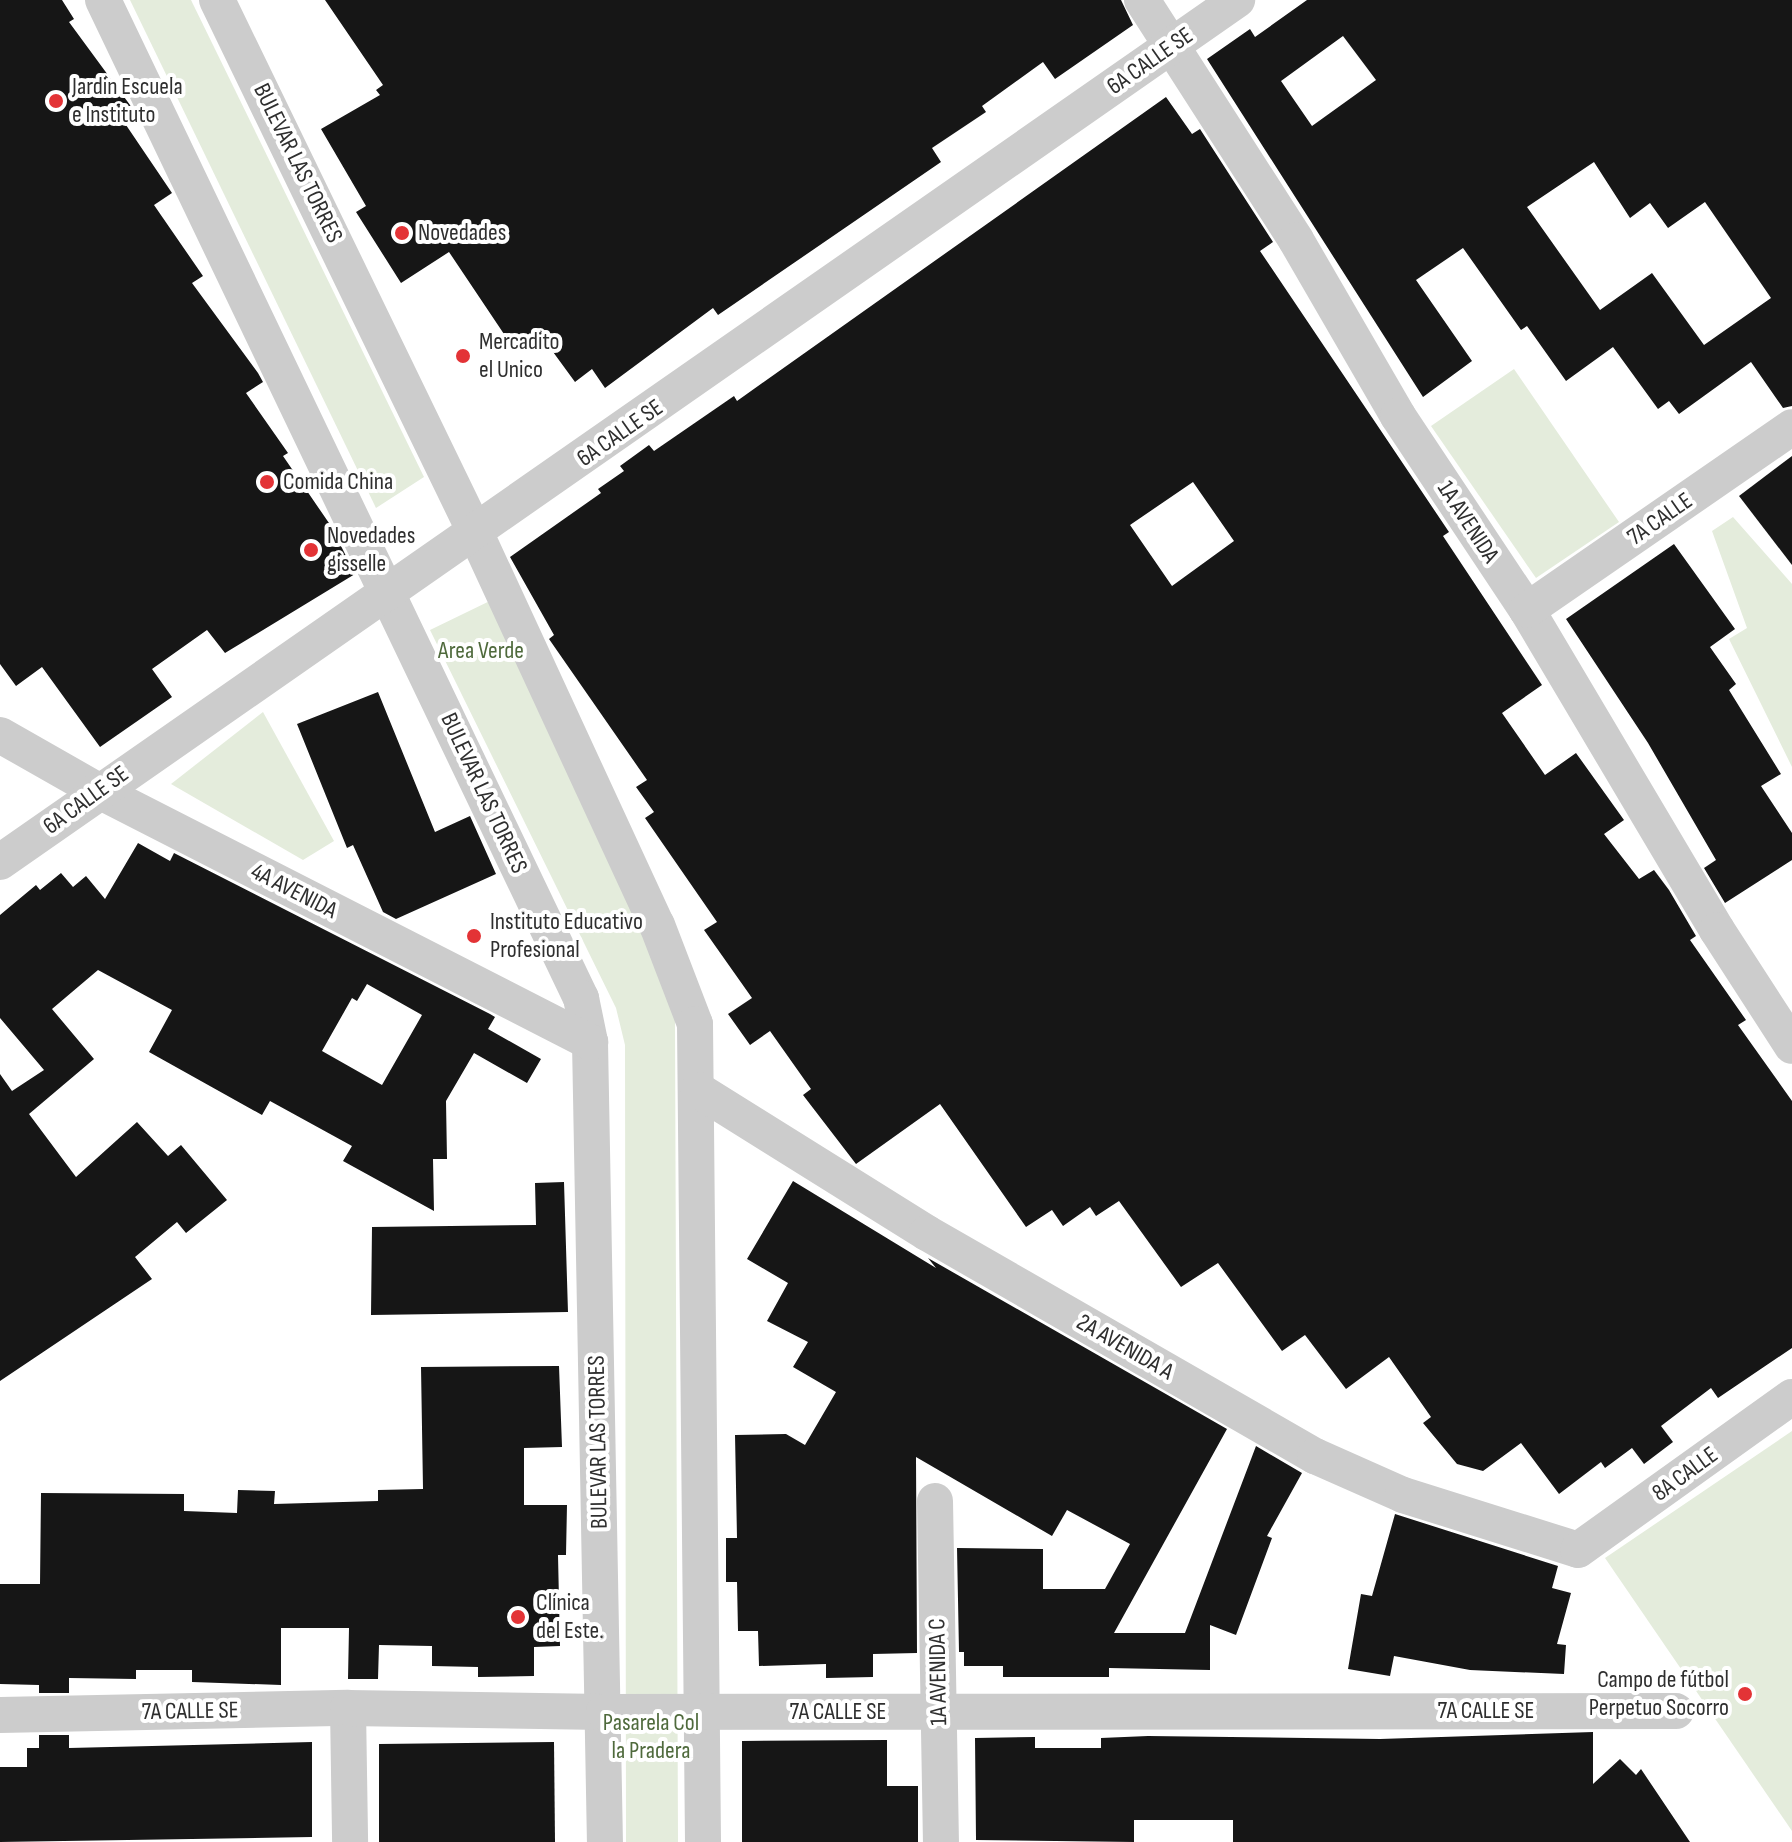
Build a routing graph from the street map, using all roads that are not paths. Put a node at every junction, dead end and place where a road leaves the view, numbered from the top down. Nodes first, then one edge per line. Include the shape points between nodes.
1 (103, 0) edge
2 (217, 0) edge
3 (1142, 0) edge
4 (1237, 0) edge
5 (1170, 46) junction
6 (1792, 427) edge
7 (476, 534) junction
8 (390, 594) junction
9 (1527, 610) junction
10 (0, 735) edge
11 (97, 790) junction
12 (0, 862) edge
13 (590, 1042) junction
14 (1792, 1046) edge
15 (698, 1090) junction
16 (1792, 1397) edge
17 (935, 1501) dead end
18 (1578, 1550) joint
19 (348, 1708) junction
20 (1676, 1711) dead end
21 (604, 1712) junction
22 (701, 1712) junction
23 (939, 1712) junction
24 (0, 1715) edge
25 (350, 1842) edge
26 (605, 1842) edge
27 (703, 1842) edge
28 (941, 1842) edge

1 - 8 street, BULEVAR LAS TORRES
2 - 7 street, BULEVAR LAS TORRES
3 - 5 street, 1A AVENIDA
4 - 5 street, 6A CALLE SE
5 - 7 street, 6A CALLE SE
5 - 9 street, 1A AVENIDA via 1296,240 1398,416
6 - 9 street, 7A CALLE
7 - 8 street, 6A CALLE SE
7 - 15 street, BULEVAR LAS TORRES via 679,979 695,1024
8 - 11 street, 6A CALLE SE
8 - 13 street, BULEVAR LAS TORRES via 581,998
9 - 14 street, 1A AVENIDA
10 - 11 street, 4A AVENIDA
11 - 12 street, 6A CALLE SE
11 - 13 street, 4A AVENIDA
13 - 21 street, BULEVAR LAS TORRES
15 - 18 street, 2A AVENIDA A via 927,1233 1315,1456 1403,1495
15 - 22 street, BULEVAR LAS TORRES
16 - 18 street, 8A CALLE
17 - 23 street, 1A AVENIDA C
19 - 21 street, 7A CALLE SE
19 - 24 street, 7A CALLE SE
19 - 25 street
20 - 23 street, 7A CALLE SE
21 - 22 street, 7A CALLE SE
21 - 26 street, BULEVAR LAS TORRES
22 - 23 street, 7A CALLE SE
22 - 27 street, BULEVAR LAS TORRES
23 - 28 street, 1A AVENIDA C

